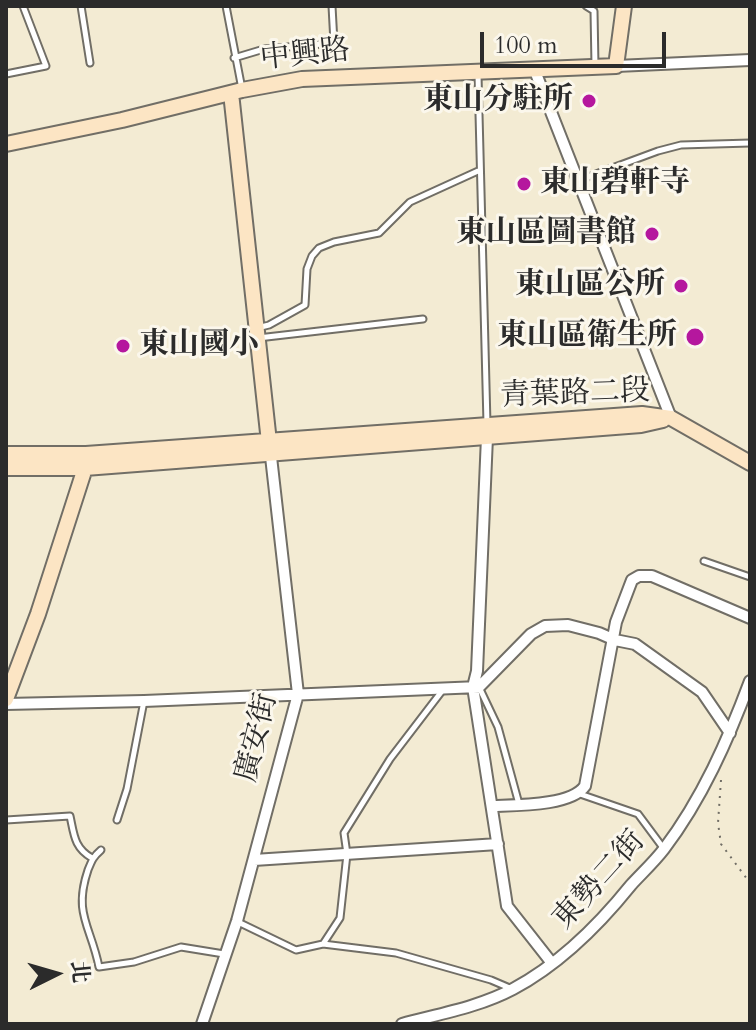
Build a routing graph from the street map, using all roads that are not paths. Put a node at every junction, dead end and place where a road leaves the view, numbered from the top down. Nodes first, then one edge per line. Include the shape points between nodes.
1 (23, 6) edge
2 (81, 6) edge
3 (226, 6) edge
4 (332, 6) edge
5 (586, 6) edge
6 (624, 6) edge
7 (234, 58) junction
8 (750, 60) edge
9 (90, 63) dead end
10 (616, 66) junction
11 (595, 67) junction
12 (535, 71) junction
13 (478, 73) junction
14 (6, 74) edge
15 (236, 92) junction
16 (750, 143) edge
17 (6, 144) edge
18 (478, 171) junction
19 (577, 181) junction
20 (423, 319) dead end
21 (256, 333) junction
22 (671, 418) junction
23 (487, 431) junction
24 (270, 448) junction
25 (6, 454) edge
26 (85, 461) junction
27 (750, 463) edge
28 (6, 468) edge
29 (704, 561) dead end
30 (750, 577) edge
31 (750, 618) edge
32 (615, 640) junction
33 (750, 681) edge
34 (476, 687) junction
35 (443, 690) junction
36 (298, 694) junction
37 (6, 701) edge
38 (144, 701) junction
39 (730, 733) junction
40 (580, 794) junction
41 (519, 805) junction
42 (493, 806) junction
43 (6, 820) edge
44 (117, 820) dead end
45 (498, 844) junction
46 (664, 849) junction
47 (101, 850) dead end
48 (347, 854) junction
49 (92, 858) junction
50 (254, 860) junction
51 (237, 921) junction
52 (323, 944) junction
53 (224, 954) junction
54 (551, 962) junction
55 (513, 989) junction
56 (202, 1024) edge
57 (402, 1024) edge

1 - 14 lane via 46,66
2 - 9 lane
3 - 7 lane
4 - 7 lane via 334,43 264,49
5 - 11 lane via 594,11
6 - 10 street
7 - 15 lane
8 - 10 street
10 - 11 street, 中興路
11 - 12 street, 中興路
12 - 13 street, 中興路
12 - 19 street
13 - 15 street, 中興路 via 316,77
13 - 18 lane
15 - 17 street, 中興路
15 - 21 street, 廣安街
16 - 19 lane via 681,145
18 - 21 lane via 410,202 379,233 319,248 307,269 305,305
18 - 23 lane
19 - 22 street
20 - 21 lane
21 - 24 street, 廣安街
22 - 23 street, 青葉路二段 via 642,414
22 - 27 street
23 - 24 street, 青葉路二段
23 - 34 street
24 - 26 street, 青葉路二段
24 - 36 street, 廣安街
25 - 26 street, 青葉路二段
26 - 28 street, 青葉路二段
26 - 37 street
29 - 30 lane
31 - 32 street via 652,576 639,576 632,580 616,622
32 - 34 street via 568,625 545,626
32 - 39 street via 635,644 702,692
32 - 40 street
33 - 39 street, 東勢二街
34 - 35 street
34 - 41 lane via 498,727
34 - 42 street
35 - 36 street
35 - 48 lane via 390,759 344,833
36 - 38 street
36 - 50 street, 廣安街
37 - 38 street
38 - 44 lane
39 - 46 street, 東勢二街
40 - 41 street
40 - 46 lane via 638,814
41 - 42 street
42 - 45 street
43 - 49 lane via 70,816 81,852
45 - 48 street
45 - 54 street via 507,906
46 - 54 street, 東勢二街 via 609,913
47 - 49 lane
48 - 50 street
48 - 52 lane via 340,918
49 - 53 lane via 82,884 81,908 99,967 181,947
50 - 51 street, 廣安街
51 - 52 lane via 296,950
51 - 53 street, 廣安街
52 - 55 lane via 396,953
53 - 56 street, 廣安街
54 - 55 street, 東勢二街
55 - 57 street, 東勢二街

